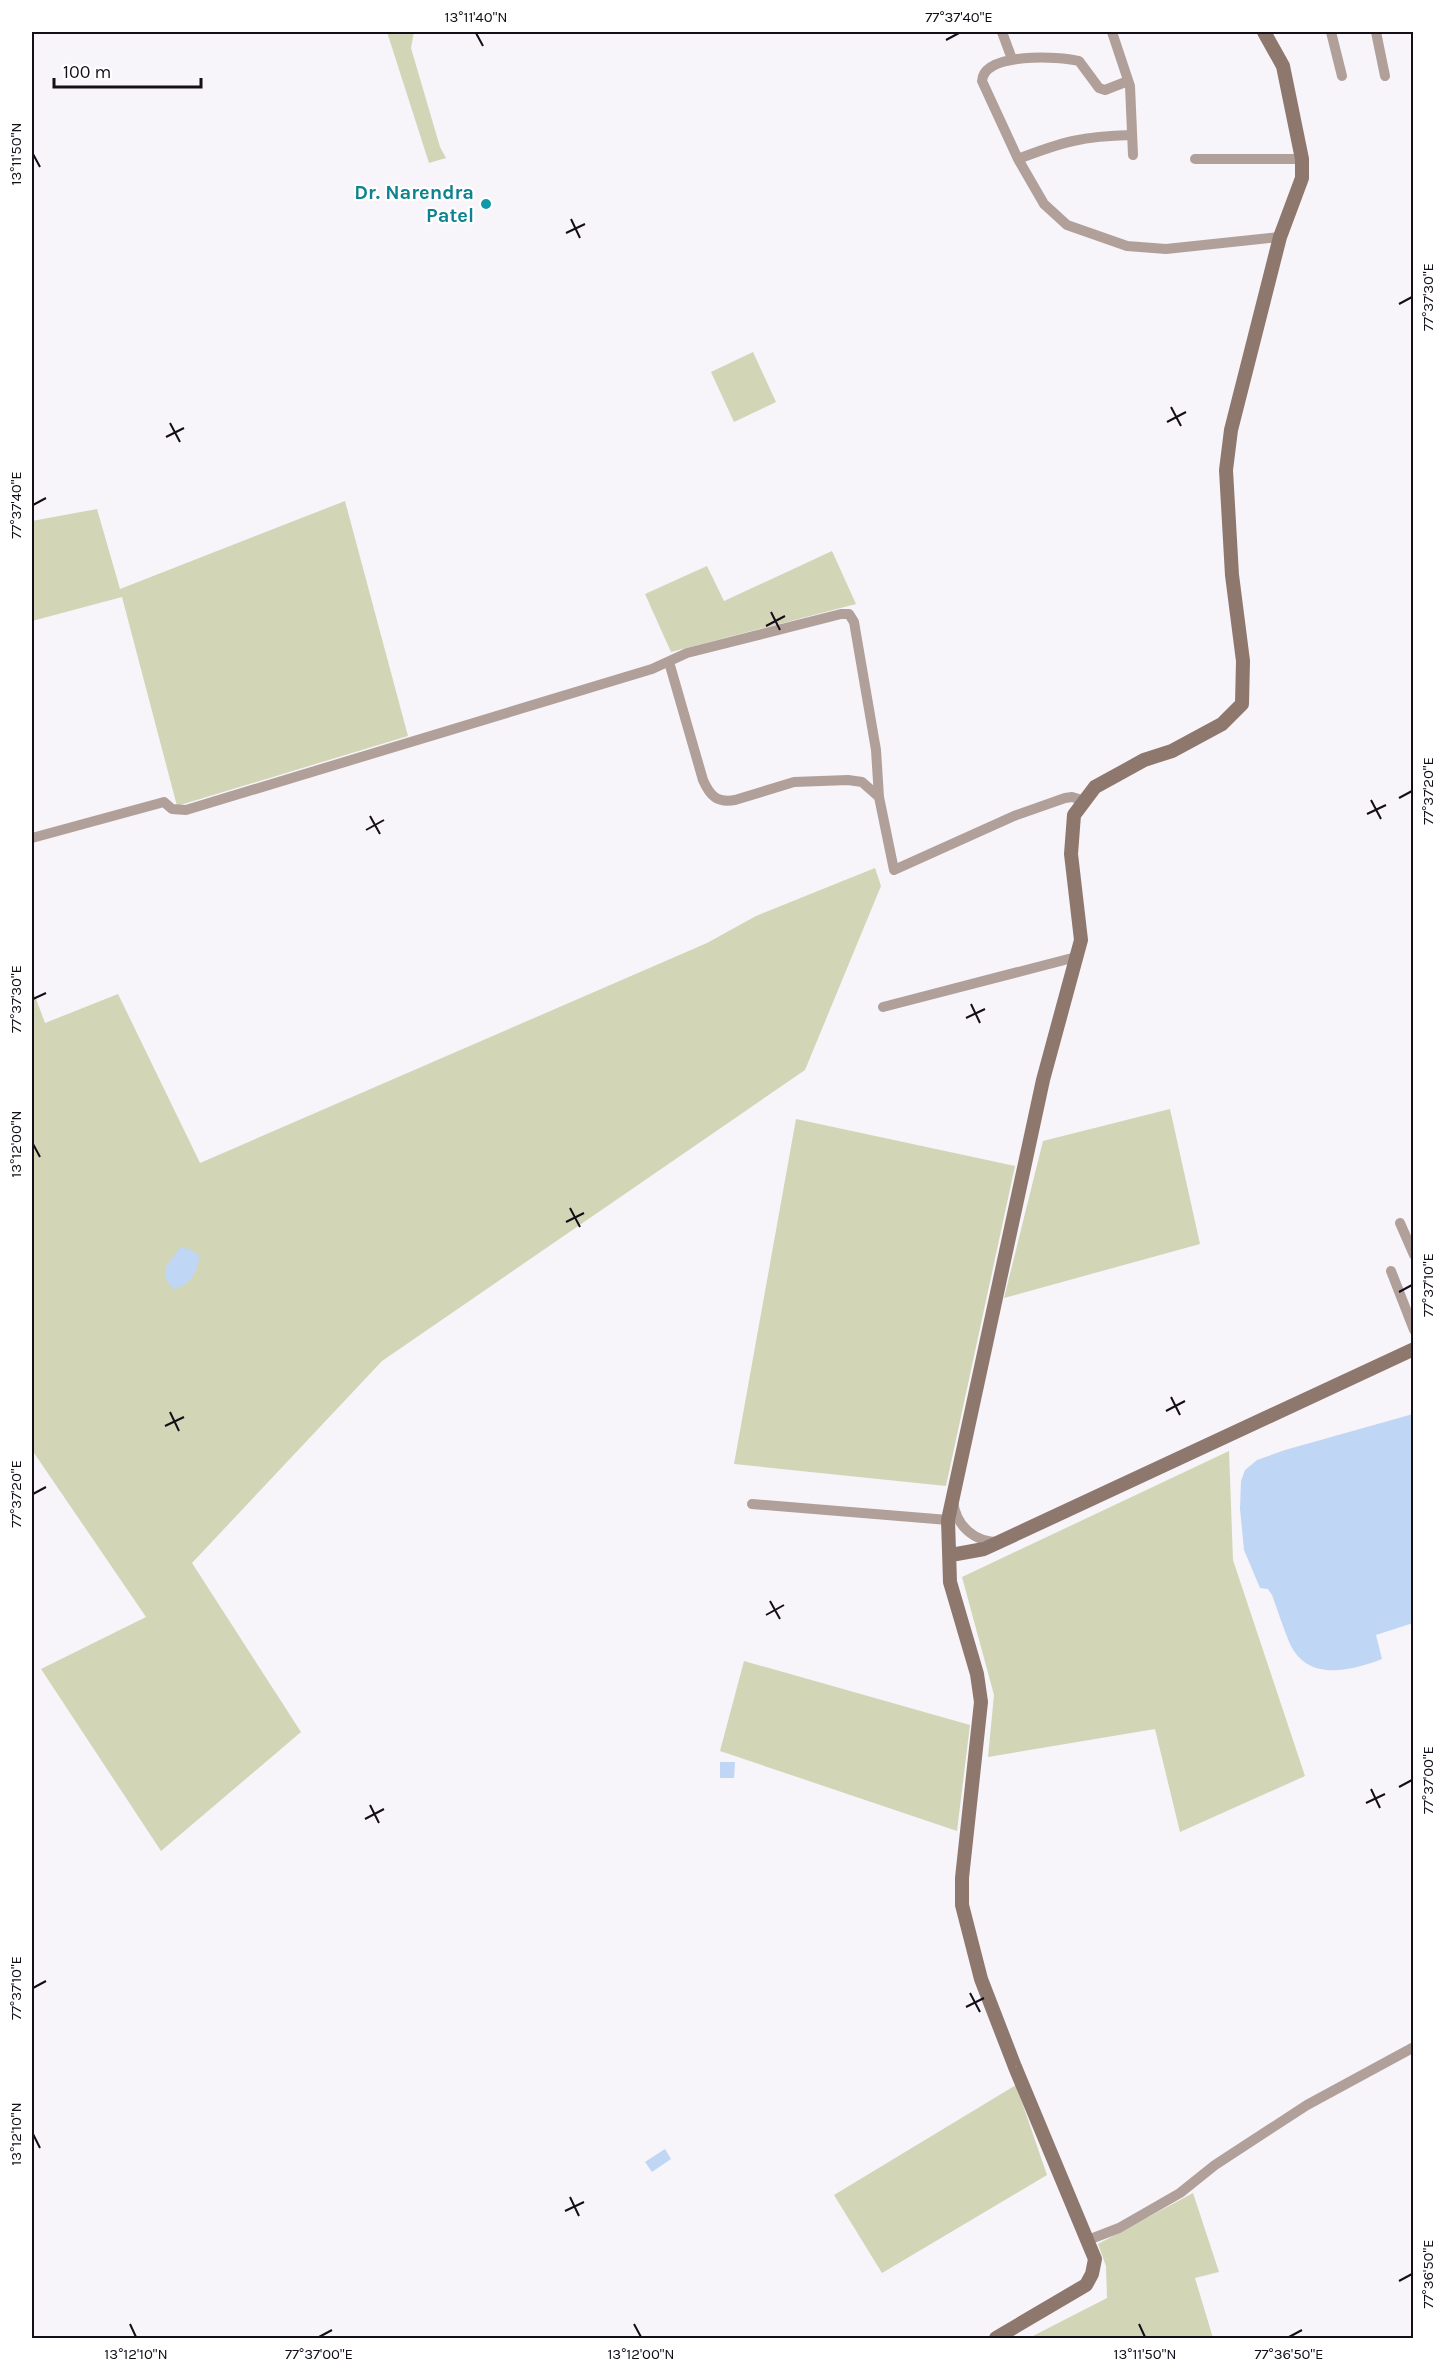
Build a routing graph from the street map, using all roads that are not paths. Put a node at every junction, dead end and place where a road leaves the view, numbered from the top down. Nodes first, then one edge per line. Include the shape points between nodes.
1 (1002, 32) edge
2 (1112, 32) edge
3 (1267, 32) edge
4 (1332, 32) edge
5 (1376, 32) edge
6 (1012, 59) junction
7 (1342, 76) dead end
8 (1385, 76) dead end
9 (1128, 81) junction
10 (1131, 135) junction
11 (1133, 155) dead end
12 (1018, 159) junction
13 (1195, 159) dead end
14 (1302, 159) junction
15 (1280, 237) junction
16 (669, 662) junction
17 (879, 797) junction
18 (1085, 801) junction
19 (32, 838) edge
20 (1076, 957) junction
21 (883, 1007) dead end
22 (1400, 1223) dead end
23 (1413, 1255) edge
24 (1391, 1271) dead end
25 (1413, 1330) edge
26 (1413, 1349) edge
27 (953, 1497) junction
28 (752, 1504) dead end
29 (948, 1520) junction
30 (999, 1542) junction
31 (951, 1554) junction
32 (1413, 2047) edge
33 (1088, 2240) junction
34 (996, 2338) edge

1 - 6 street
2 - 9 street
3 - 14 street via 1283,66
4 - 7 street
5 - 8 street
6 - 9 street via 1079,61 1099,88 1105,90
6 - 12 street via 989,69 981,81
9 - 10 street
10 - 11 street
10 - 12 street via 1072,140
12 - 15 street via 1044,204 1067,225 1093,236 1127,246 1166,249
13 - 14 street
14 - 15 street via 1302,178
15 - 18 street via 1231,430 1226,470 1232,575 1243,661 1242,704 1222,724 1095,787
16 - 17 street via 703,780 715,798 735,800 794,782 848,780 862,782
16 - 17 street via 687,653 849,614 860,650 876,750
16 - 19 street via 186,810 172,809 164,802
17 - 18 street via 894,870 1054,801 1072,797
18 - 20 street via 1074,815 1071,854 1081,940
20 - 21 street
20 - 27 street via 1040,1092
22 - 23 street
24 - 25 street
26 - 30 street
27 - 29 street
27 - 30 street via 954,1511 964,1528 984,1540
28 - 29 street
29 - 31 street
30 - 31 street via 984,1549
31 - 33 street via 950,1582 977,1674 981,1702 962,1905 981,1979
32 - 33 street via 1298,2110 1180,2193 1119,2228
33 - 34 street via 1095,2259 1086,2284

